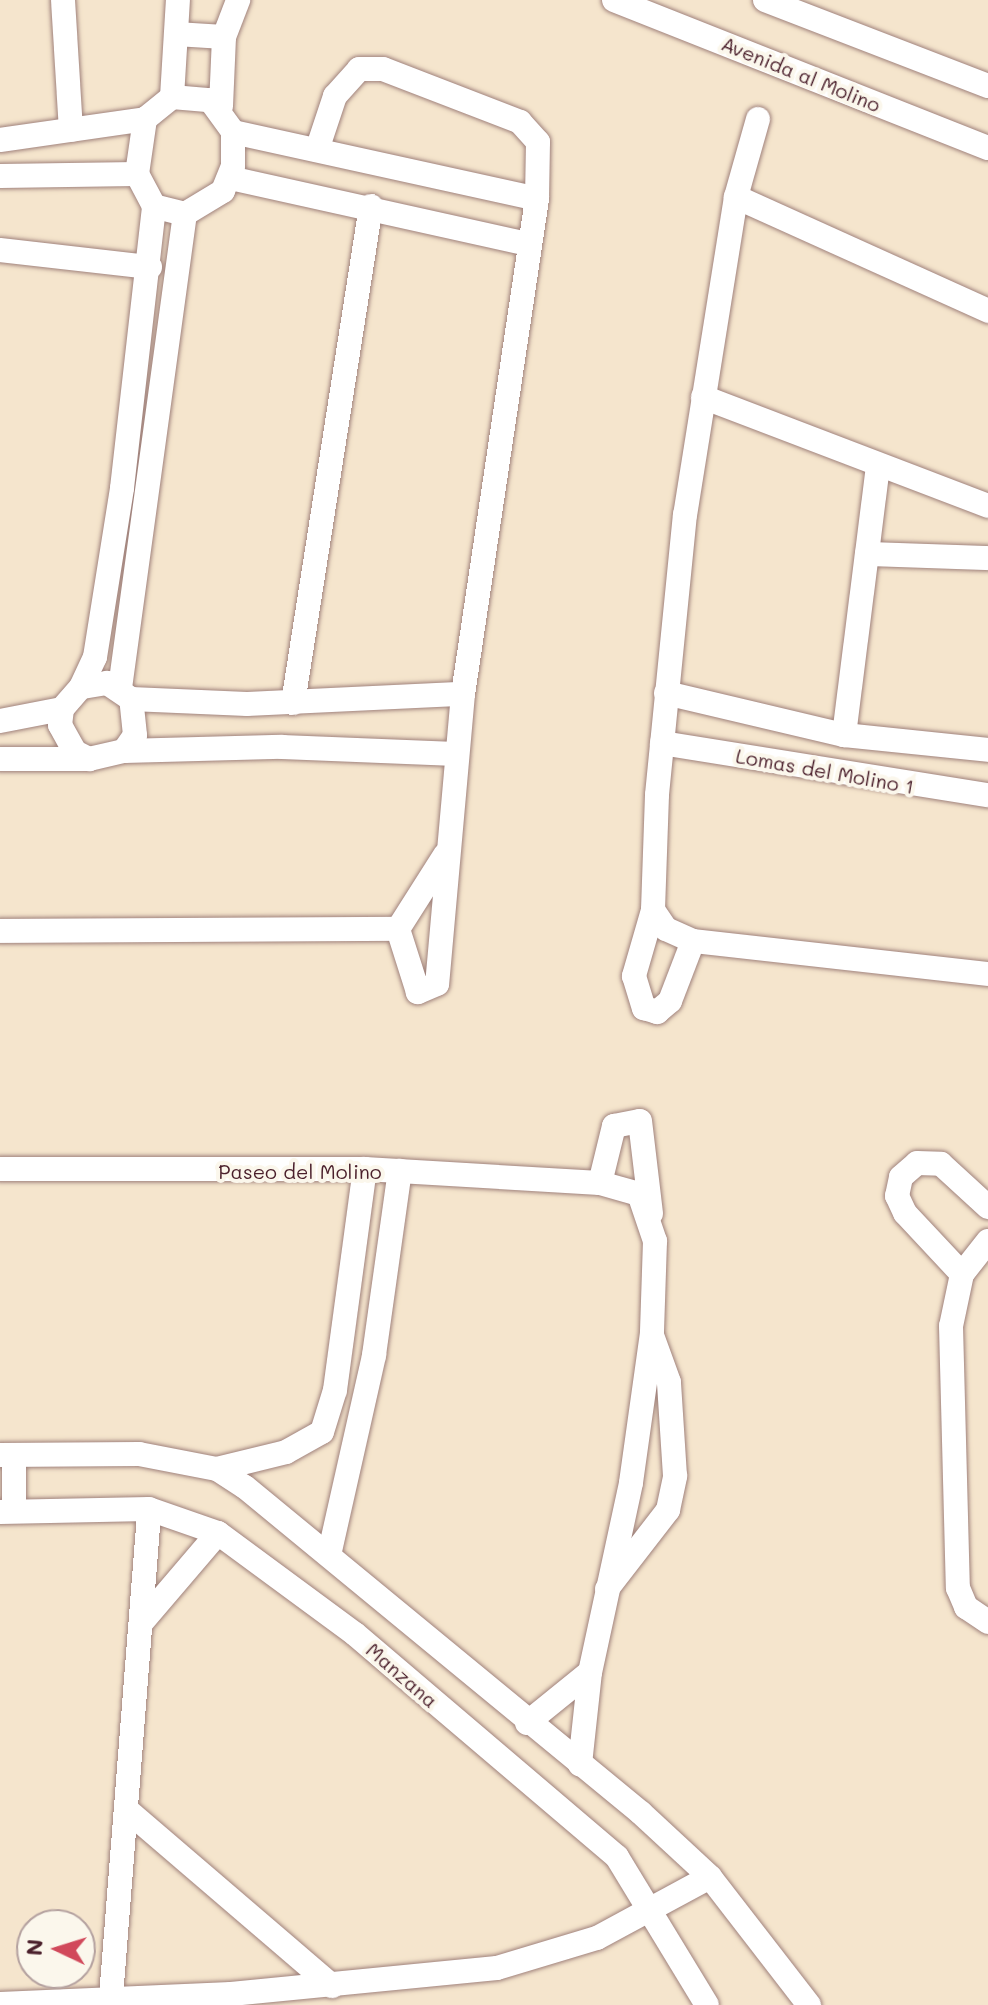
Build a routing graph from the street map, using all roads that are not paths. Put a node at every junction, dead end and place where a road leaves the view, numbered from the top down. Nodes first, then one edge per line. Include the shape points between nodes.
1 (63, 0) edge
2 (178, 0) edge
3 (238, 0) edge
4 (614, 0) edge
5 (765, 0) edge
6 (176, 34) junction
7 (224, 37) junction
8 (988, 86) edge
9 (172, 97) junction
10 (221, 106) junction
11 (145, 119) junction
12 (758, 119) dead end
13 (71, 130) junction
14 (233, 132) junction
15 (0, 140) edge
16 (988, 148) edge
17 (317, 150) junction
18 (137, 174) junction
19 (0, 176) edge
20 (230, 178) junction
21 (736, 197) junction
22 (537, 199) junction
23 (154, 206) junction
24 (371, 206) junction
25 (185, 214) junction
26 (528, 244) junction
27 (0, 250) edge
28 (150, 267) junction
29 (988, 311) edge
30 (703, 397) junction
31 (878, 467) junction
32 (988, 506) edge
33 (867, 554) junction
34 (988, 558) edge
35 (81, 687) junction
36 (666, 693) junction
37 (126, 694) junction
38 (463, 694) junction
39 (293, 703) junction
40 (62, 709) junction
41 (0, 721) edge
42 (844, 735) junction
43 (662, 743) junction
44 (988, 750) edge
45 (124, 751) junction
46 (456, 754) junction
47 (0, 759) edge
48 (89, 759) junction
49 (988, 795) edge
50 (445, 855) junction
51 (653, 910) junction
52 (398, 929) junction
53 (0, 931) edge
54 (693, 941) junction
55 (988, 974) edge
56 (0, 1169) edge
57 (365, 1169) junction
58 (400, 1171) junction
59 (600, 1183) junction
60 (988, 1207) edge
61 (651, 1213) junction
62 (988, 1241) edge
63 (962, 1274) junction
64 (652, 1333) junction
65 (322, 1432) junction
66 (356, 1448) junction
67 (7, 1455) edge
68 (217, 1469) junction
69 (149, 1509) junction
70 (7, 1511) edge
71 (218, 1533) junction
72 (330, 1551) junction
73 (603, 1594) junction
74 (142, 1622) junction
75 (988, 1622) edge
76 (422, 1636) junction
77 (397, 1669) junction
78 (590, 1672) junction
79 (527, 1723) junction
80 (580, 1764) junction
81 (128, 1811) junction
82 (710, 1877) junction
83 (653, 1907) junction
84 (332, 1986) junction
85 (111, 1997) junction
86 (282, 1998) edge
87 (0, 2004) edge
88 (707, 2005) edge
89 (809, 2005) edge

1 - 13 street
2 - 6 street
3 - 7 street
4 - 16 street, Avenida al Molino
5 - 8 street
6 - 7 street
6 - 9 street
7 - 10 street
9 - 10 street
9 - 11 street
10 - 14 street
11 - 13 street
11 - 18 street
12 - 21 street
13 - 15 street
14 - 17 street
14 - 20 street
17 - 22 street
17 - 22 street via 346,82 359,69 383,69 520,122 538,142
18 - 19 street
18 - 23 street
20 - 24 street
20 - 25 street via 214,201
21 - 29 street
21 - 30 street
22 - 26 street
23 - 25 street
23 - 28 street
24 - 26 street
24 - 39 street
25 - 37 street
26 - 38 street
27 - 28 street
28 - 35 street via 102,611
30 - 31 street
30 - 36 street
31 - 32 street
31 - 33 street
33 - 34 street
33 - 42 street
35 - 37 street
35 - 40 street
36 - 42 street, Lomas del Molino 1
36 - 43 street
37 - 39 street
37 - 45 street via 138,717
38 - 39 street
38 - 46 street
40 - 41 street
40 - 48 street via 65,740
42 - 44 street, Lomas del Molino 1
43 - 49 street, Lomas del Molino 1
43 - 51 street
45 - 46 street via 369,747
45 - 48 street
46 - 50 street
47 - 48 street
50 - 52 street
50 - 52 street via 433,991 413,988
51 - 54 street via 666,929
51 - 54 street via 634,976 644,1008 657,1012 670,1001
52 - 53 street
54 - 55 street
56 - 57 street, Paseo del Molino
57 - 58 street, Paseo del Molino
57 - 65 street via 335,1390
58 - 59 street, Paseo del Molino
58 - 66 street
59 - 61 street, Paseo del Molino via 639,1194
59 - 61 street via 614,1126 640,1121
60 - 63 street via 930,1160 901,1177 897,1196 905,1213
61 - 64 street
62 - 63 street
63 - 75 street via 951,1326 955,1559 966,1607
64 - 73 street via 631,1483
64 - 73 street via 669,1382 675,1476 668,1510
65 - 66 street
65 - 68 street via 286,1452
66 - 72 street
67 - 68 street via 139,1454
67 - 70 street
68 - 72 street
69 - 70 street, Manzana
69 - 71 street, Manzana
69 - 74 street
71 - 74 street
71 - 77 street, Manzana
72 - 76 street
73 - 78 street
74 - 81 street
76 - 77 street
76 - 79 street
77 - 83 street, Manzana via 617,1857
78 - 79 street
78 - 80 street
79 - 80 street
80 - 82 street
81 - 84 street
81 - 85 street
82 - 83 street
82 - 89 street
83 - 84 street via 552,1955
83 - 88 street, Manzana
84 - 86 street
85 - 86 street
85 - 87 street

